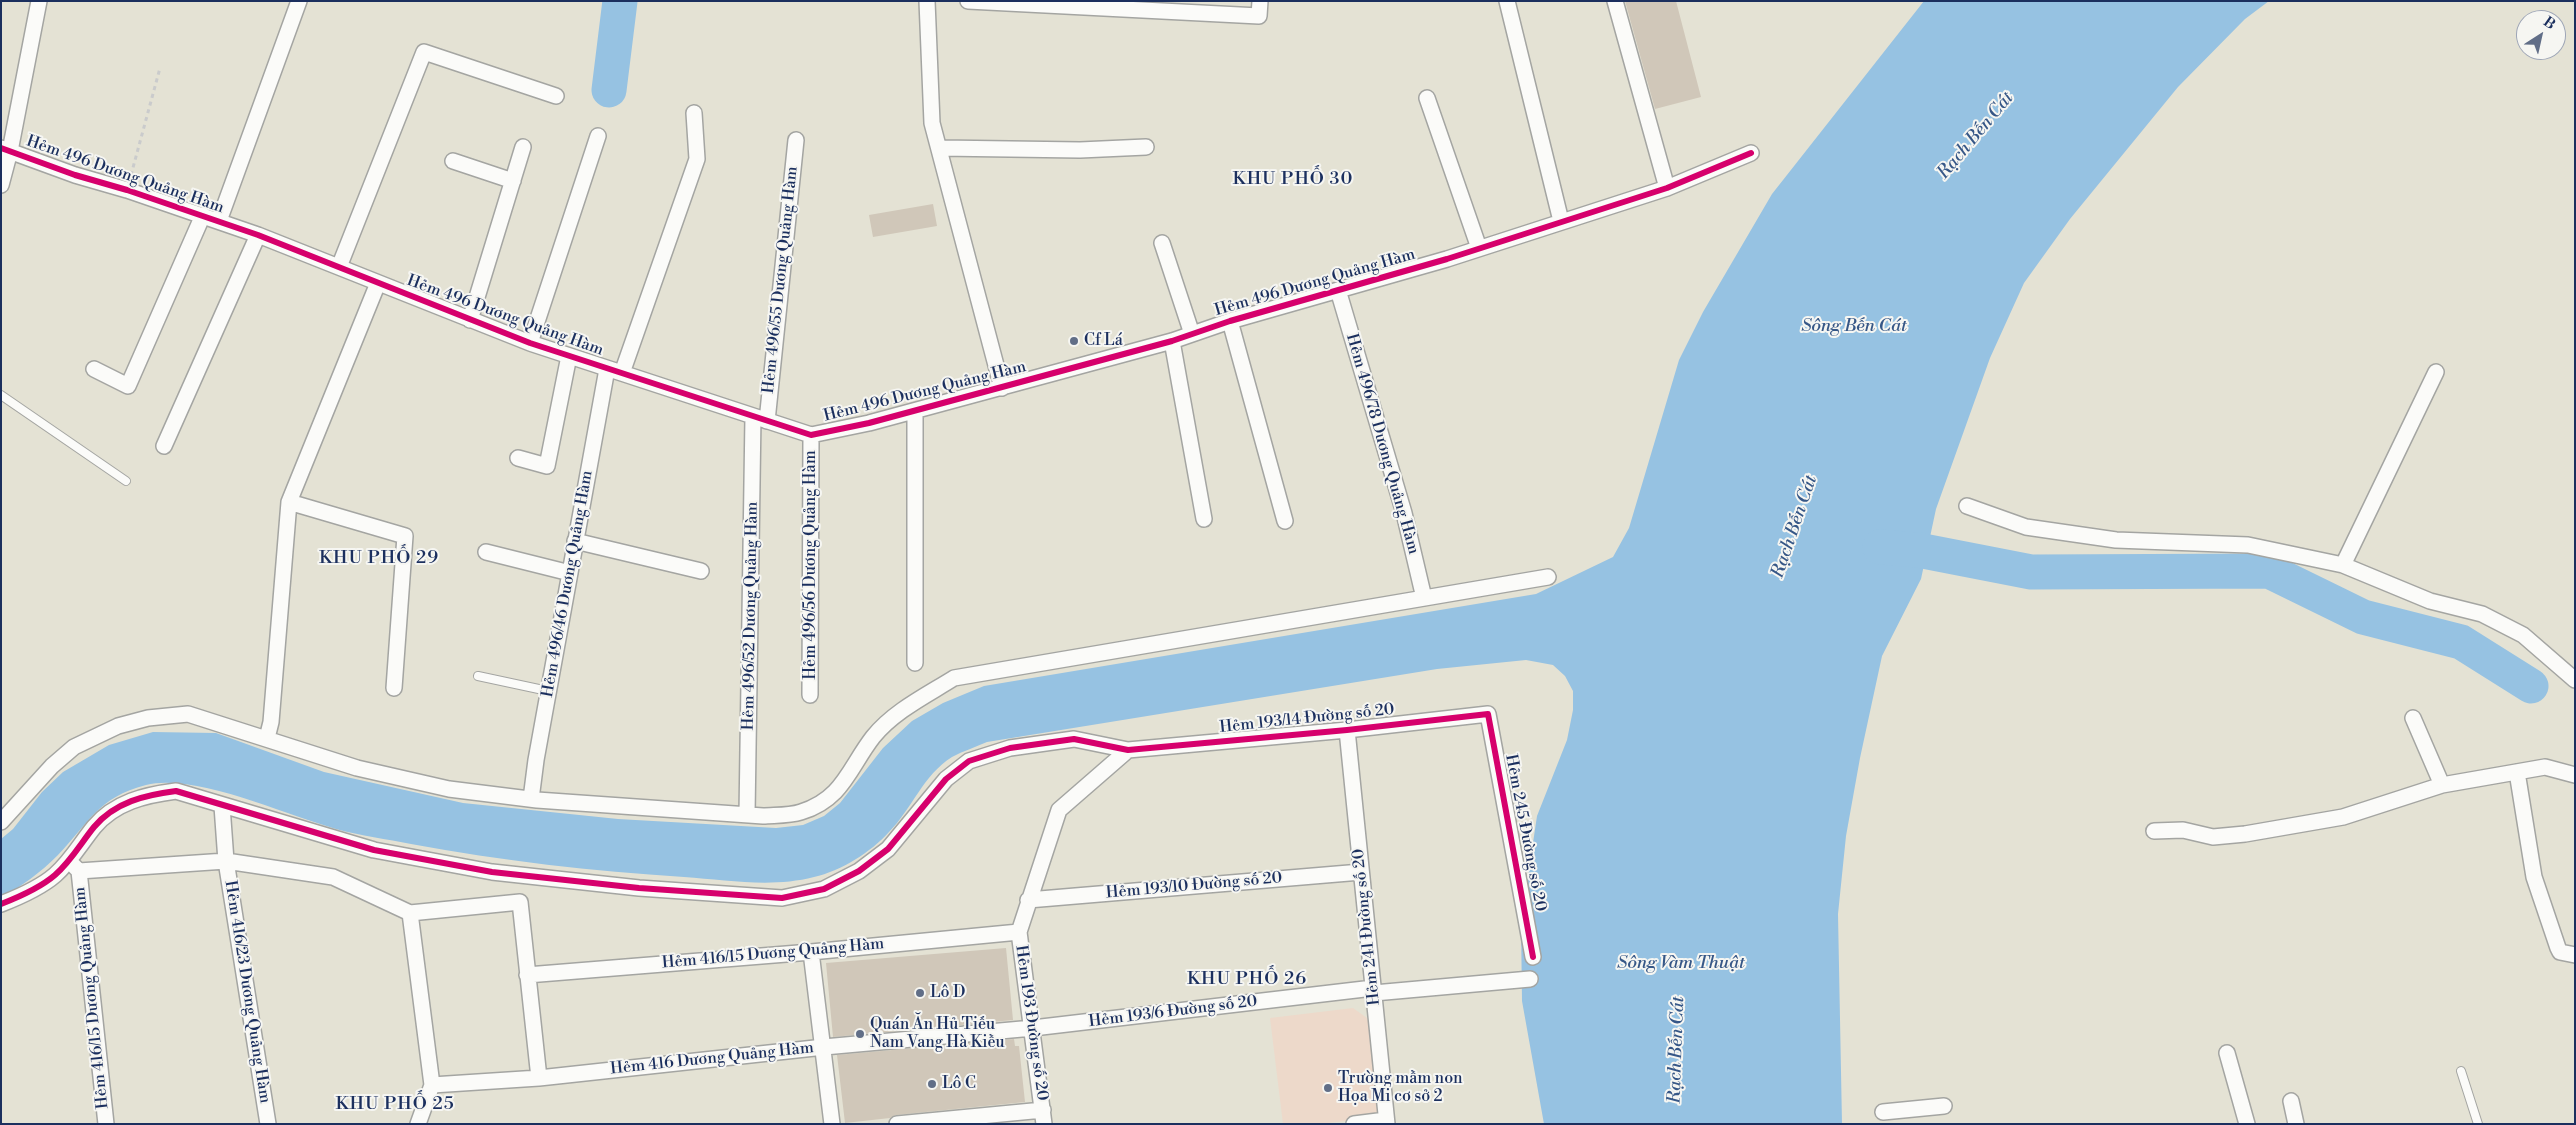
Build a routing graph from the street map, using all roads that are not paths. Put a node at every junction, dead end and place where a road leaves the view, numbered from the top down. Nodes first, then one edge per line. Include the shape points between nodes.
1 (39, 1) edge
2 (299, 1) edge
3 (927, 1) edge
4 (968, 1) edge
5 (1507, 1) edge
6 (1615, 1) edge
7 (1109, 4) edge
8 (1260, 9) edge
9 (556, 96) dead end
10 (1427, 98) dead end
11 (694, 113) dead end
12 (598, 136) dead end
13 (796, 140) dead end
14 (523, 147) dead end
15 (1146, 147) dead end
16 (940, 148) junction
17 (6, 149) edge
18 (1751, 153) dead end
19 (452, 161) dead end
20 (513, 180) junction
21 (1, 185) edge
22 (1667, 188) junction
23 (203, 215) junction
24 (219, 221) junction
25 (1561, 221) junction
26 (258, 235) junction
27 (1162, 243) dead end
28 (1479, 248) junction
29 (339, 267) junction
30 (378, 283) junction
31 (1338, 290) junction
32 (470, 320) junction
33 (1230, 321) junction
34 (1192, 334) junction
35 (1172, 341) junction
36 (530, 343) junction
37 (569, 356) junction
38 (607, 368) junction
39 (94, 369) dead end
40 (2436, 372) dead end
41 (622, 373) junction
42 (1002, 388) junction
43 (1, 395) edge
44 (914, 411) junction
45 (760, 418) junction
46 (811, 435) junction
47 (164, 446) dead end
48 (518, 458) dead end
49 (126, 481) dead end
50 (289, 502) junction
51 (1966, 506) dead end
52 (1204, 519) dead end
53 (1284, 521) dead end
54 (575, 541) junction
55 (486, 552) dead end
56 (2343, 564) junction
57 (701, 571) dead end
58 (570, 573) junction
59 (1548, 577) dead end
60 (1424, 598) junction
61 (915, 663) dead end
62 (478, 676) dead end
63 (2575, 680) edge
64 (394, 688) dead end
65 (548, 691) junction
66 (810, 696) dead end
67 (1488, 714) joint
68 (2413, 718) dead end
69 (1346, 730) junction
70 (267, 738) junction
71 (1128, 750) junction
72 (2517, 772) junction
73 (2575, 775) edge
74 (2442, 785) junction
75 (531, 799) junction
76 (222, 806) junction
77 (747, 815) junction
78 (1, 822) edge
79 (2154, 831) dead end
80 (226, 861) junction
81 (74, 866) junction
82 (1361, 872) junction
83 (1028, 900) junction
84 (1, 904) edge
85 (410, 912) junction
86 (1019, 932) junction
87 (811, 952) junction
88 (2575, 955) edge
89 (1534, 957) dead end
90 (527, 975) junction
91 (1530, 979) dead end
92 (1373, 991) junction
93 (1033, 1028) junction
94 (824, 1047) junction
95 (2227, 1053) dead end
96 (2461, 1071) dead end
97 (538, 1078) junction
98 (432, 1085) junction
99 (2291, 1101) dead end
100 (1944, 1106) dead end
101 (1883, 1112) dead end
102 (1044, 1117) edge
103 (1386, 1122) edge
104 (106, 1124) edge
105 (268, 1124) edge
106 (418, 1124) edge
107 (832, 1124) edge
108 (898, 1124) edge
109 (1354, 1124) edge
110 (2247, 1124) edge
111 (2296, 1124) edge
112 (2478, 1124) edge

1 - 17 street
2 - 24 street
3 - 16 street via 932,123
4 - 7 street
5 - 25 street
6 - 22 street
7 - 8 street
9 - 29 street via 424,52
10 - 28 street
11 - 41 street via 697,159
12 - 36 street
13 - 45 street, Hẻm 496/55 Dương Quảng Hàm
14 - 20 street
15 - 16 street via 1080,150
16 - 42 street
17 - 21 street
17 - 23 street, Hẻm 496 Dương Quảng Hàm via 75,175
18 - 22 street, Hẻm 496 Dương Quảng Hàm
19 - 20 street
20 - 32 street
22 - 25 street, Hẻm 496 Dương Quảng Hàm
23 - 24 street, Hẻm 496 Dương Quảng Hàm
23 - 39 street via 128,386
24 - 26 street, Hẻm 496 Dương Quảng Hàm
25 - 28 street, Hẻm 496 Dương Quảng Hàm
26 - 29 street, Hẻm 496 Dương Quảng Hàm
26 - 47 street
27 - 34 street
28 - 31 street, Hẻm 496 Dương Quảng Hàm
29 - 30 street, Hẻm 496 Dương Quảng Hàm
30 - 32 street, Hẻm 496 Dương Quảng Hàm
30 - 50 street
31 - 33 street, Hẻm 496 Dương Quảng Hàm
31 - 60 street, Hẻm 496/78 Dương Quảng Hàm via 1404,513
32 - 36 street, Hẻm 496 Dương Quảng Hàm
33 - 34 street, Hẻm 496 Dương Quảng Hàm
33 - 53 street
34 - 35 street, Hẻm 496 Dương Quảng Hàm
35 - 42 street, Hẻm 496 Dương Quảng Hàm
35 - 52 street
36 - 37 street, Hẻm 496 Dương Quảng Hàm
37 - 38 street, Hẻm 496 Dương Quảng Hàm
37 - 48 street via 548,466
38 - 41 street, Hẻm 496 Dương Quảng Hàm
38 - 54 street, Hẻm 496/46 Dương Quảng Hàm
40 - 56 street
41 - 45 street, Hẻm 496 Dương Quảng Hàm
42 - 44 street, Hẻm 496 Dương Quảng Hàm
43 - 49 lane
44 - 46 street, Hẻm 496 Dương Quảng Hàm
44 - 61 street
45 - 46 street, Hẻm 496 Dương Quảng Hàm
45 - 77 street, Hẻm 496/52 Dương Quảng Hàm
46 - 66 street, Hẻm 496/56 Dương Quảng Hàm
50 - 64 street via 405,536
50 - 70 street
51 - 56 street via 2026,527 2116,540 2248,545
54 - 57 street
54 - 58 street, Hẻm 496/46 Dương Quảng Hàm
55 - 58 street
56 - 63 street via 2430,602 2490,618 2523,635
58 - 65 street, Hẻm 496/46 Dương Quảng Hàm
59 - 60 street
60 - 77 street via 954,678 907,706 874,736 843,784 825,802 800,813
62 - 65 lane
65 - 75 street, Hẻm 496/46 Dương Quảng Hàm
67 - 69 street, Hẻm 193/14 Đường số 20
67 - 89 street, Hẻm 245 Đường số 20
68 - 74 street
69 - 71 street, Hẻm 193/14 Đường số 20
69 - 82 street, Hẻm 241 Đường số 20
70 - 75 street via 357,768 449,789
70 - 78 street via 188,714 148,718 118,726 74,747 52,766
71 - 76 street, Hẻm 193/14 Đường số 20 via 1074,739 1010,748 969,761 946,779 888,849 859,871 824,889 782,898 639,888 492,872 374,850
71 - 83 street, Hẻm 193 Đường số 20 via 1059,810
72 - 73 street via 2546,767
72 - 74 street
72 - 88 street via 2534,877 2560,952
74 - 79 street via 2343,817 2245,834 2213,837 2183,830
75 - 77 street
76 - 80 street, Hẻm 416/23 Dương Quảng Hàm
76 - 81 street, Hẻm 193/14 Đường số 20 via 176,791 148,795 118,806 107,814
80 - 81 street, Hẻm 416/15 Dương Quảng Hàm
80 - 85 street, Hẻm 416/15 Dương Quảng Hàm via 333,877
80 - 105 street, Hẻm 416/23 Dương Quảng Hàm
81 - 84 street, Hẻm 193/14 Đường số 20
81 - 104 street, Hẻm 416/15 Dương Quảng Hàm
82 - 83 street, Hẻm 193/10 Đường số 20
82 - 92 street, Hẻm 241 Đường số 20
83 - 86 street, Hẻm 193 Đường số 20
85 - 90 street, Hẻm 416/15 Dương Quảng Hàm via 520,902
85 - 98 street
86 - 87 street, Hẻm 416/15 Dương Quảng Hàm
86 - 93 street, Hẻm 193 Đường số 20
87 - 90 street, Hẻm 416/15 Dương Quảng Hàm
87 - 94 street
90 - 97 street
91 - 92 street, Hẻm 193/6 Đường số 20
92 - 93 street, Hẻm 193/6 Đường số 20
92 - 103 street, Hẻm 241 Đường số 20
93 - 94 street, Hẻm 416 Dương Quảng Hàm
93 - 102 street, Hẻm 193 Đường số 20
94 - 97 street, Hẻm 416 Dương Quảng Hàm
94 - 107 street
95 - 110 street
96 - 112 lane
97 - 98 street, Hẻm 416 Dương Quảng Hàm
98 - 106 street
99 - 111 street
100 - 101 street
102 - 108 street
103 - 109 street

